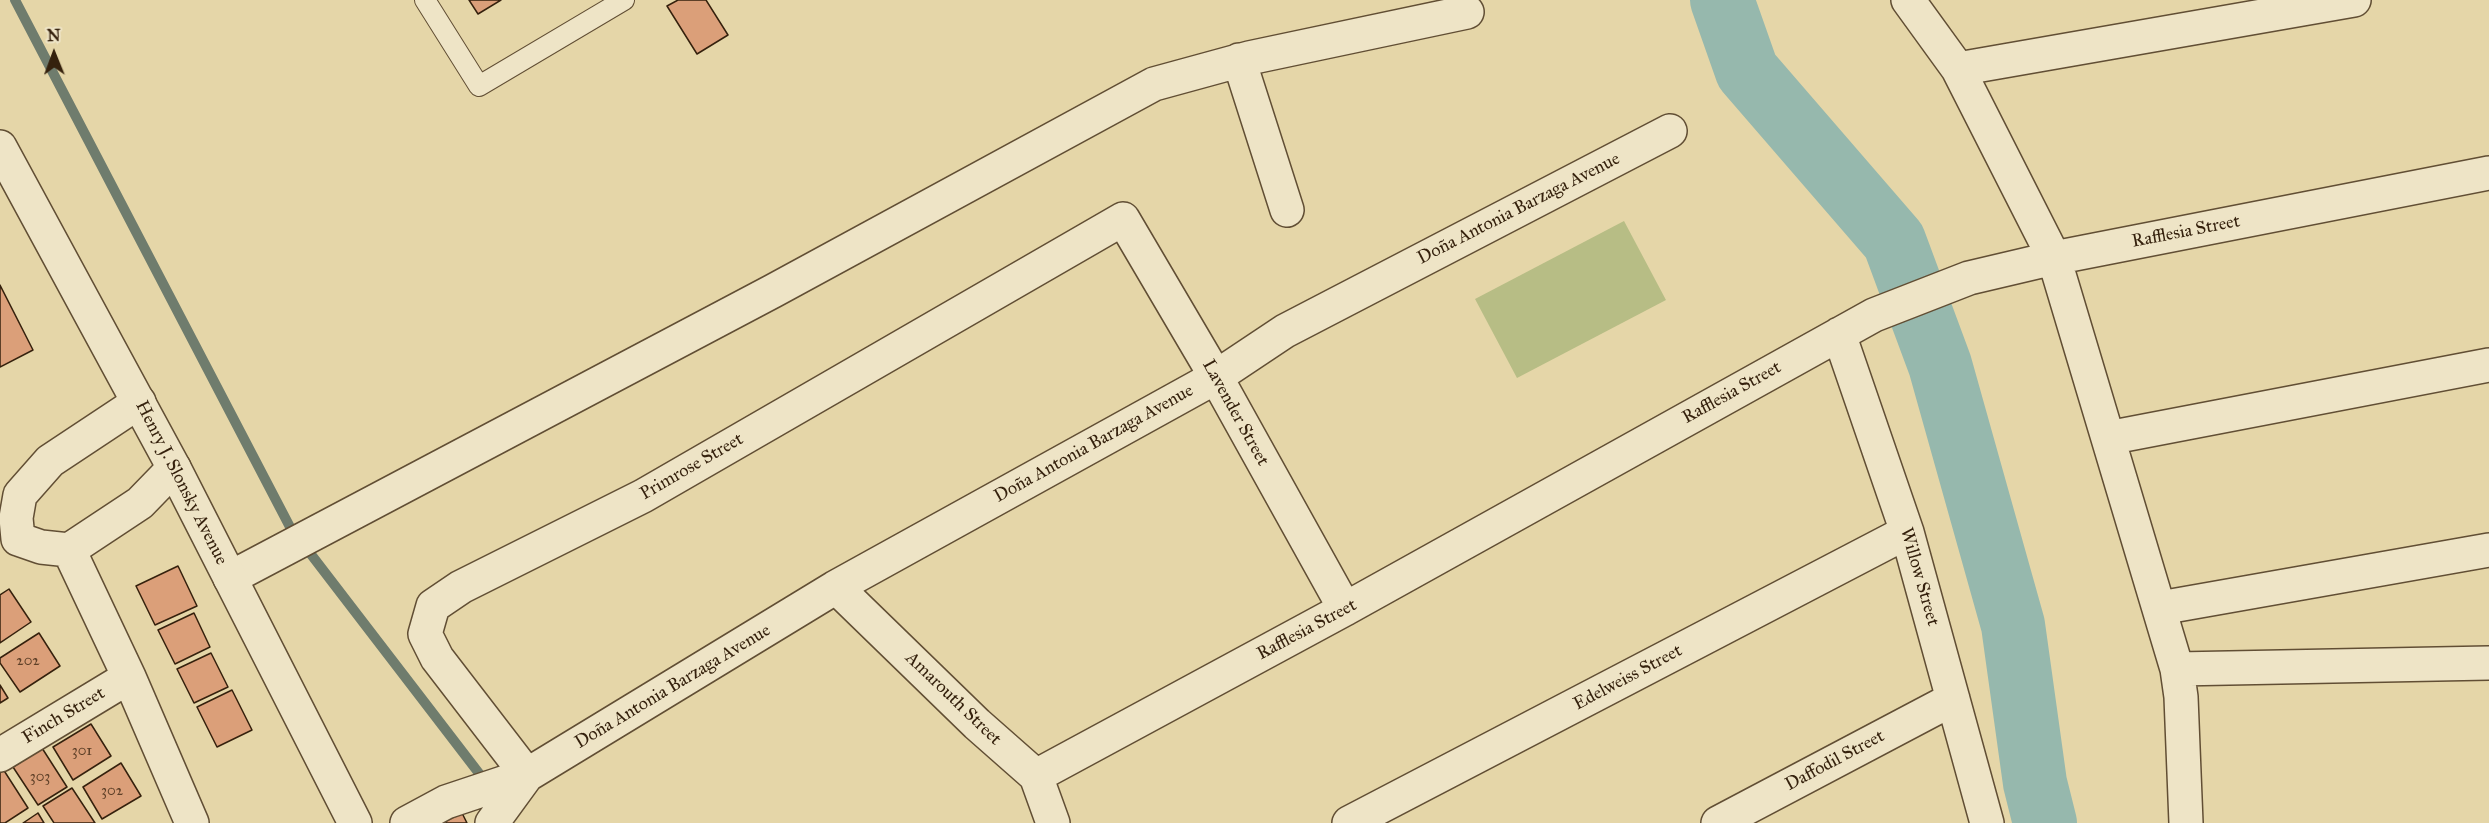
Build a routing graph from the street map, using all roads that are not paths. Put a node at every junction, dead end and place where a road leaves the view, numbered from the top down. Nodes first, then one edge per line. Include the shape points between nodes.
1 (425, 0) edge
2 (624, 0) edge
3 (1908, 0) edge
4 (2354, 0) edge
5 (1467, 12) dead end
6 (1239, 60) junction
7 (1958, 69) junction
8 (1670, 131) dead end
9 (0, 147) edge
10 (2489, 173) edge
11 (1287, 210) dead end
12 (1123, 219) joint
13 (2054, 258) junction
14 (1839, 334) junction
15 (2489, 365) edge
16 (1216, 377) junction
17 (139, 402) junction
18 (2108, 438) junction
19 (174, 468) junction
20 (1907, 532) junction
21 (9, 545) edge
22 (69, 550) junction
23 (2489, 550) edge
24 (230, 578) junction
25 (836, 587) junction
26 (2160, 608) junction
27 (1345, 609) junction
28 (2489, 663) edge
29 (2177, 669) junction
30 (129, 677) junction
31 (1953, 699) junction
32 (0, 755) edge
33 (527, 775) junction
34 (1036, 776) junction
35 (192, 823) edge
36 (355, 823) edge
37 (407, 823) edge
38 (492, 823) edge
39 (1053, 823) edge
40 (1349, 823) edge
41 (1718, 823) edge
42 (1987, 823) edge
43 (2186, 823) edge

1 - 2 lane via 479,86
3 - 7 street
4 - 7 street
5 - 6 street
6 - 11 street
6 - 24 street via 1154,84
7 - 13 street
8 - 16 street, Doña Antonia Barzaga Avenue via 1285,331
9 - 17 street, Henry J. Slonsky Avenue
10 - 13 street, Rafflesia Street
12 - 16 street, Lavender Street
12 - 33 street, Primrose Street via 643,496 461,587 433,606 425,634 437,658
13 - 14 street, Rafflesia Street via 1969,278 1874,315
13 - 18 street
14 - 20 street, Willow Street
14 - 27 street, Rafflesia Street
15 - 18 street
16 - 25 street, Doña Antonia Barzaga Avenue
16 - 27 street, Lavender Street
17 - 19 street, Henry J. Slonsky Avenue
17 - 21 street via 42,469 20,495
18 - 26 street
19 - 22 street via 141,504
19 - 24 street, Henry J. Slonsky Avenue
20 - 31 street, Willow Street
20 - 40 street, Edelweiss Street
21 - 22 street
22 - 30 street
23 - 26 street
24 - 36 street, Henry J. Slonsky Avenue
25 - 33 street, Doña Antonia Barzaga Avenue
25 - 34 street, Amarouth Street
26 - 29 street
27 - 34 street, Rafflesia Street
28 - 29 street
29 - 43 street
30 - 32 street, Finch Street
30 - 35 street
31 - 41 street, Daffodil Street
31 - 42 street, Willow Street
33 - 37 street, Doña Antonia Barzaga Avenue via 446,802
33 - 38 street, Doña Antonia Barzaga Avenue
34 - 39 street, Amarouth Street

